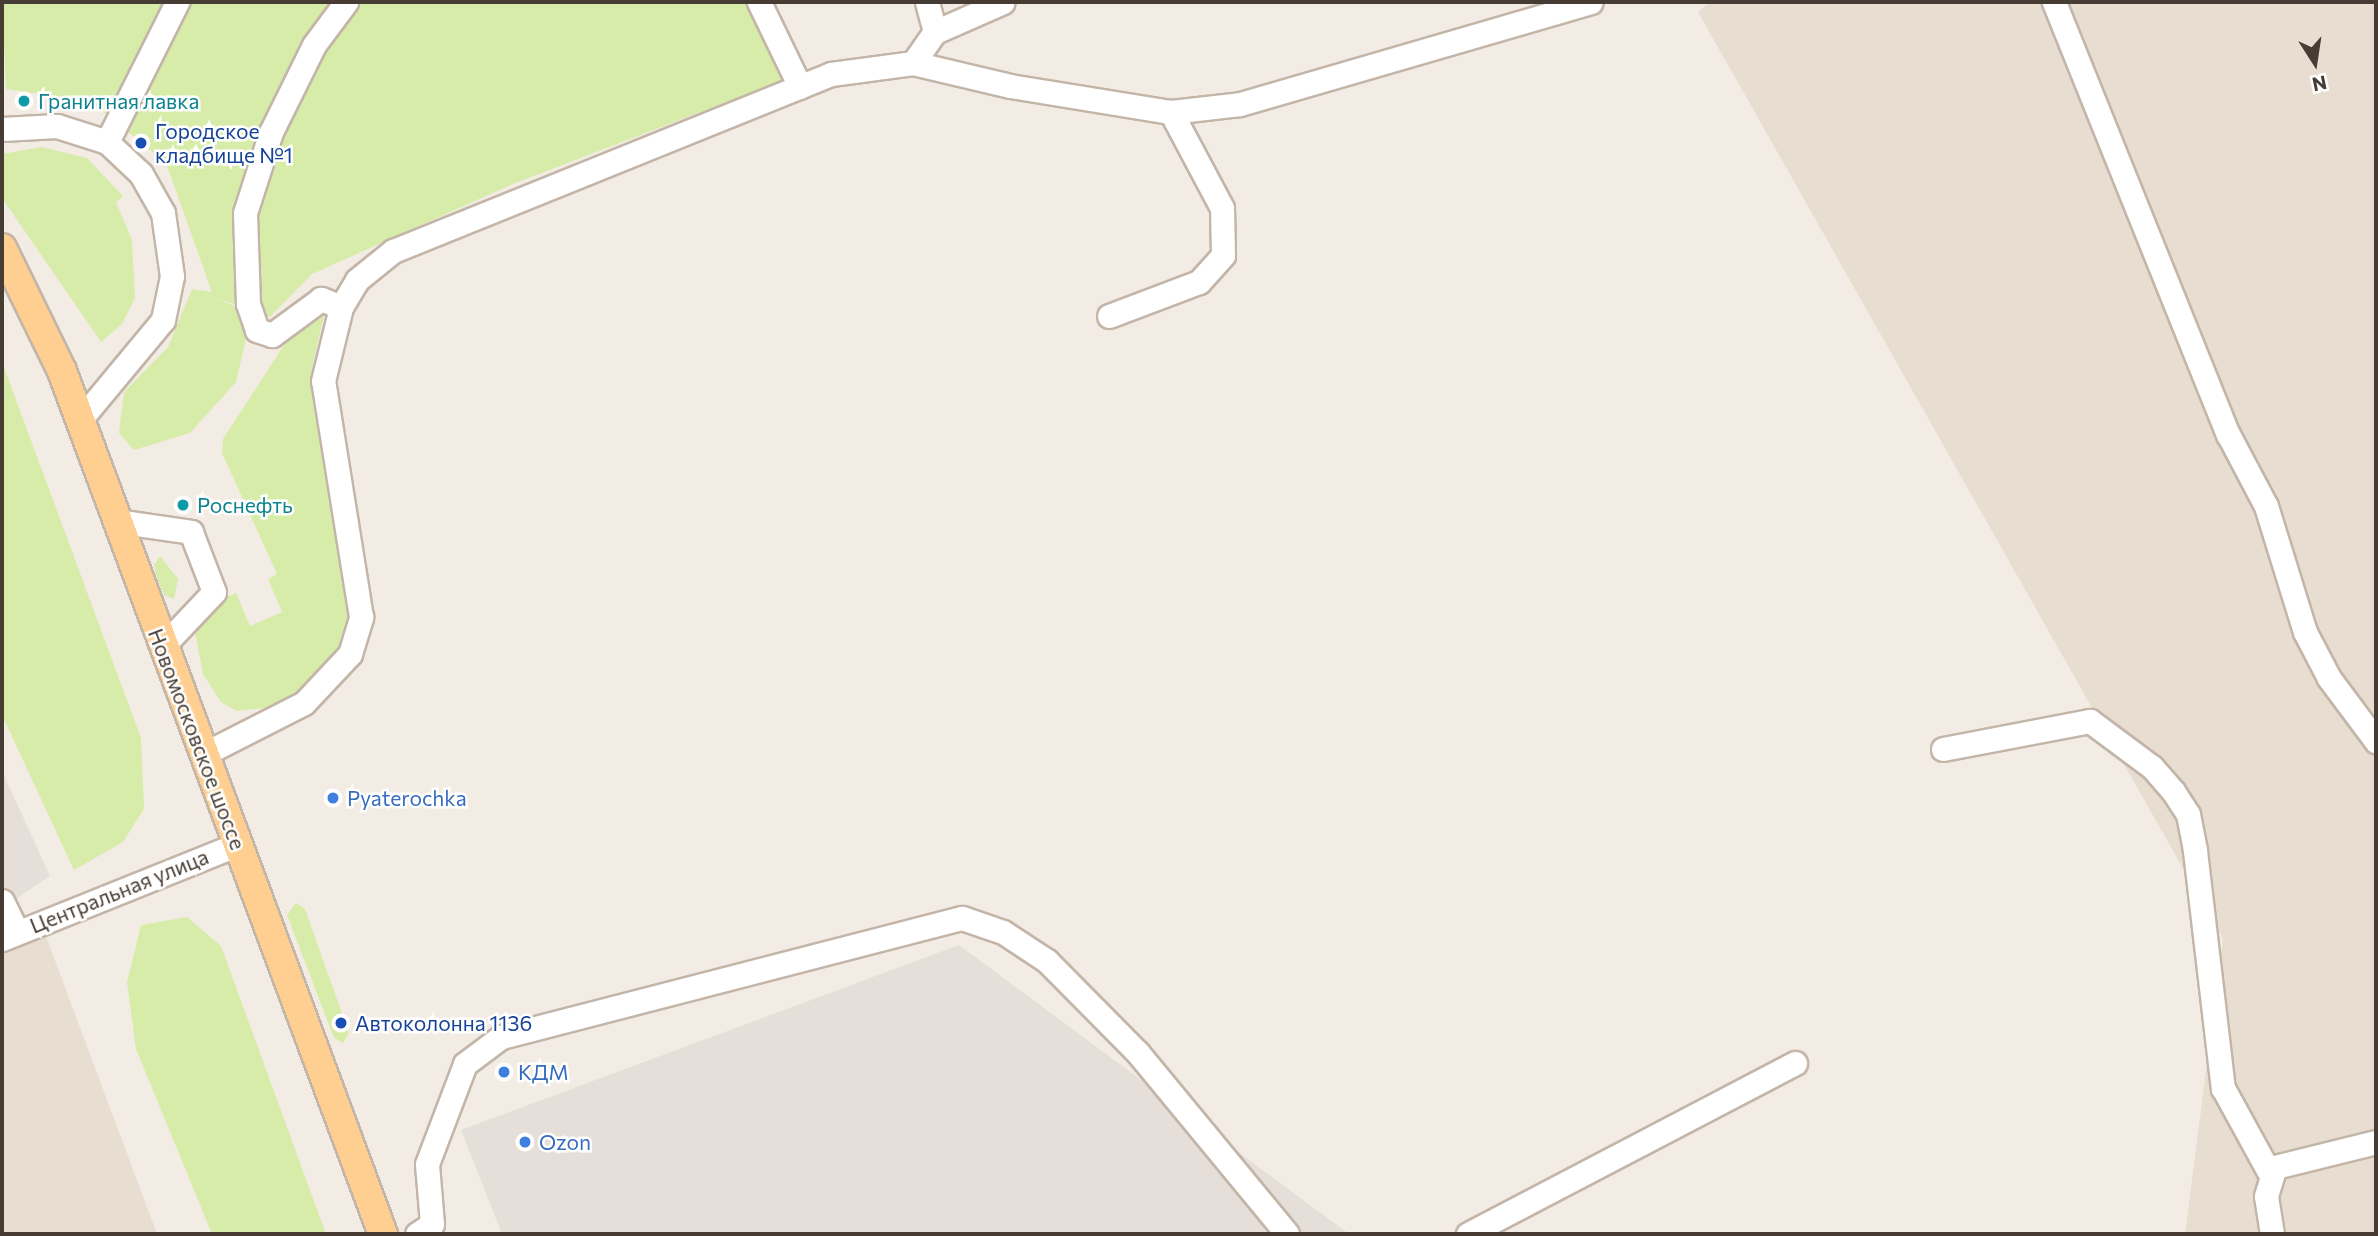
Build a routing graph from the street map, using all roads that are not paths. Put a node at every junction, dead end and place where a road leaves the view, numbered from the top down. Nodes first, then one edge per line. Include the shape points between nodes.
1 (177, 2) edge
2 (346, 2) edge
3 (759, 2) edge
4 (927, 2) edge
5 (1003, 2) edge
6 (1590, 2) edge
7 (2054, 2) edge
8 (935, 32) junction
9 (913, 63) junction
10 (800, 87) junction
11 (1171, 112) junction
12 (2, 129) edge
13 (107, 142) junction
14 (2, 248) edge
15 (341, 307) junction
16 (1109, 316) dead end
17 (80, 420) junction
18 (116, 521) junction
19 (162, 648) junction
20 (2376, 741) edge
21 (1943, 749) dead end
22 (202, 755) junction
23 (236, 845) junction
24 (2, 901) edge
25 (9, 935) edge
26 (1795, 1063) dead end
27 (2376, 1142) edge
28 (2270, 1174) junction
29 (383, 1234) edge
30 (417, 1234) edge
31 (1287, 1234) edge
32 (1468, 1234) edge
33 (2272, 1234) edge

1 - 13 street
2 - 15 street via 314,45 271,132 245,214 247,304 257,330 272,335 321,299
3 - 10 street
4 - 8 street
5 - 8 street
6 - 11 street via 1240,104
7 - 20 street via 2228,434 2266,506 2305,632 2329,678
8 - 9 street
9 - 10 street via 831,74
9 - 11 street via 1010,86
10 - 15 street via 393,251 357,280
11 - 16 street via 1222,208 1223,255 1199,282
12 - 13 street via 57,126
13 - 17 street via 154,192 168,232 172,276 153,339
14 - 17 main road, Новомосковское шоссе
15 - 22 street via 323,381 361,617 350,654 304,703
17 - 18 main road, Новомосковское шоссе
18 - 19 main road, Новомосковское шоссе
18 - 19 street via 191,532 214,592
19 - 22 main road, Новомосковское шоссе
21 - 28 street via 2090,721 2152,767 2173,791 2188,814 2195,851 2223,1088
22 - 23 main road, Новомосковское шоссе
23 - 25 street, Центральная улица
23 - 29 main road, Новомосковское шоссе
24 - 25 street
26 - 32 street
27 - 28 street via 2275,1167
28 - 33 street
30 - 31 street via 432,1224 427,1164 465,1064 501,1037 962,918 1003,932 1047,961 1138,1053

